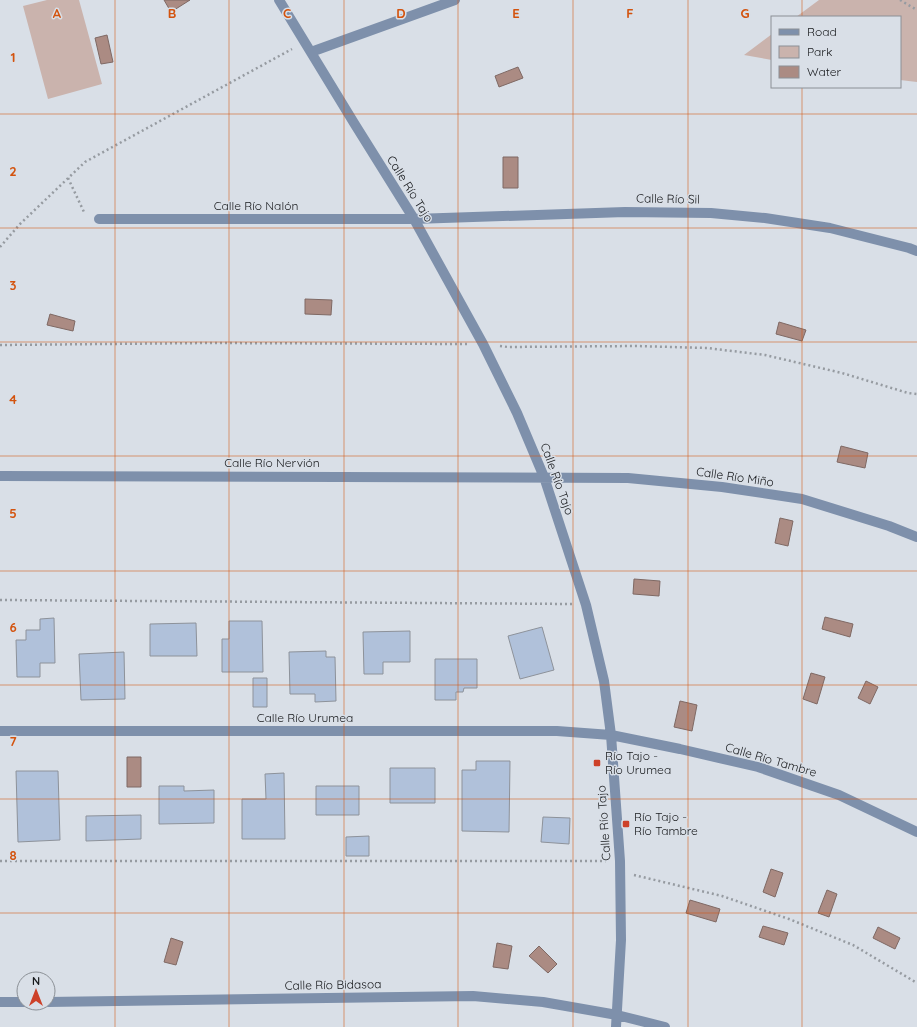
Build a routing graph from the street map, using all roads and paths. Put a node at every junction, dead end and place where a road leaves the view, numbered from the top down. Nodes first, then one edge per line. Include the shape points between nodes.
1 (279, 0) edge
2 (456, 0) edge
3 (900, 0) edge
4 (917, 10) edge
5 (305, 42) junction
6 (311, 52) junction
7 (68, 178) junction
8 (99, 219) joint
9 (414, 219) junction
10 (0, 247) edge
11 (917, 251) edge
12 (483, 344) junction
13 (0, 345) edge
14 (917, 394) edge
15 (0, 476) edge
16 (544, 477) junction
17 (917, 537) edge
18 (0, 600) edge
19 (586, 604) junction
20 (0, 731) edge
21 (610, 735) junction
22 (917, 832) edge
23 (0, 861) edge
24 (620, 861) junction
25 (620, 874) junction
26 (917, 983) edge
27 (0, 1002) edge
28 (16, 1002) edge
29 (56, 1002) edge
30 (617, 1014) junction
31 (616, 1027) edge
32 (665, 1027) edge

1 - 5 street, Calle Río Tajo
2 - 6 street
3 - 4 path
5 - 6 street, Calle Río Tajo
5 - 7 path via 85,162
6 - 9 street, Calle Río Tajo
7 - 8 path via 84,212
7 - 10 path
8 - 9 street, Calle Río Nalón
9 - 11 street, Calle Río Sil via 625,212 711,213 830,228
9 - 12 street, Calle Río Tajo
12 - 13 path
12 - 14 path via 508,347 707,348 765,355
12 - 16 street, Calle Río Tajo via 517,413
15 - 16 street, Calle Río Nervión
16 - 17 street, Calle Río Miño via 628,478 722,487 802,499
16 - 19 street, Calle Río Tajo
18 - 19 path
19 - 21 street, Calle Río Tajo via 604,681
20 - 21 street, Calle Río Urumea via 557,731
21 - 22 street, Calle Río Tambre via 758,767 839,794
21 - 24 street, Calle Río Tajo
23 - 24 path
24 - 25 street, Calle Río Tajo
25 - 26 path via 638,875 722,896 789,919 852,945
25 - 30 street, Calle Río Tajo via 622,940
27 - 28 street
29 - 30 street, Calle Río Bidasoa via 473,996 543,1002
30 - 31 street, Calle Río Tajo
30 - 32 street, Calle Río Bidasoa

